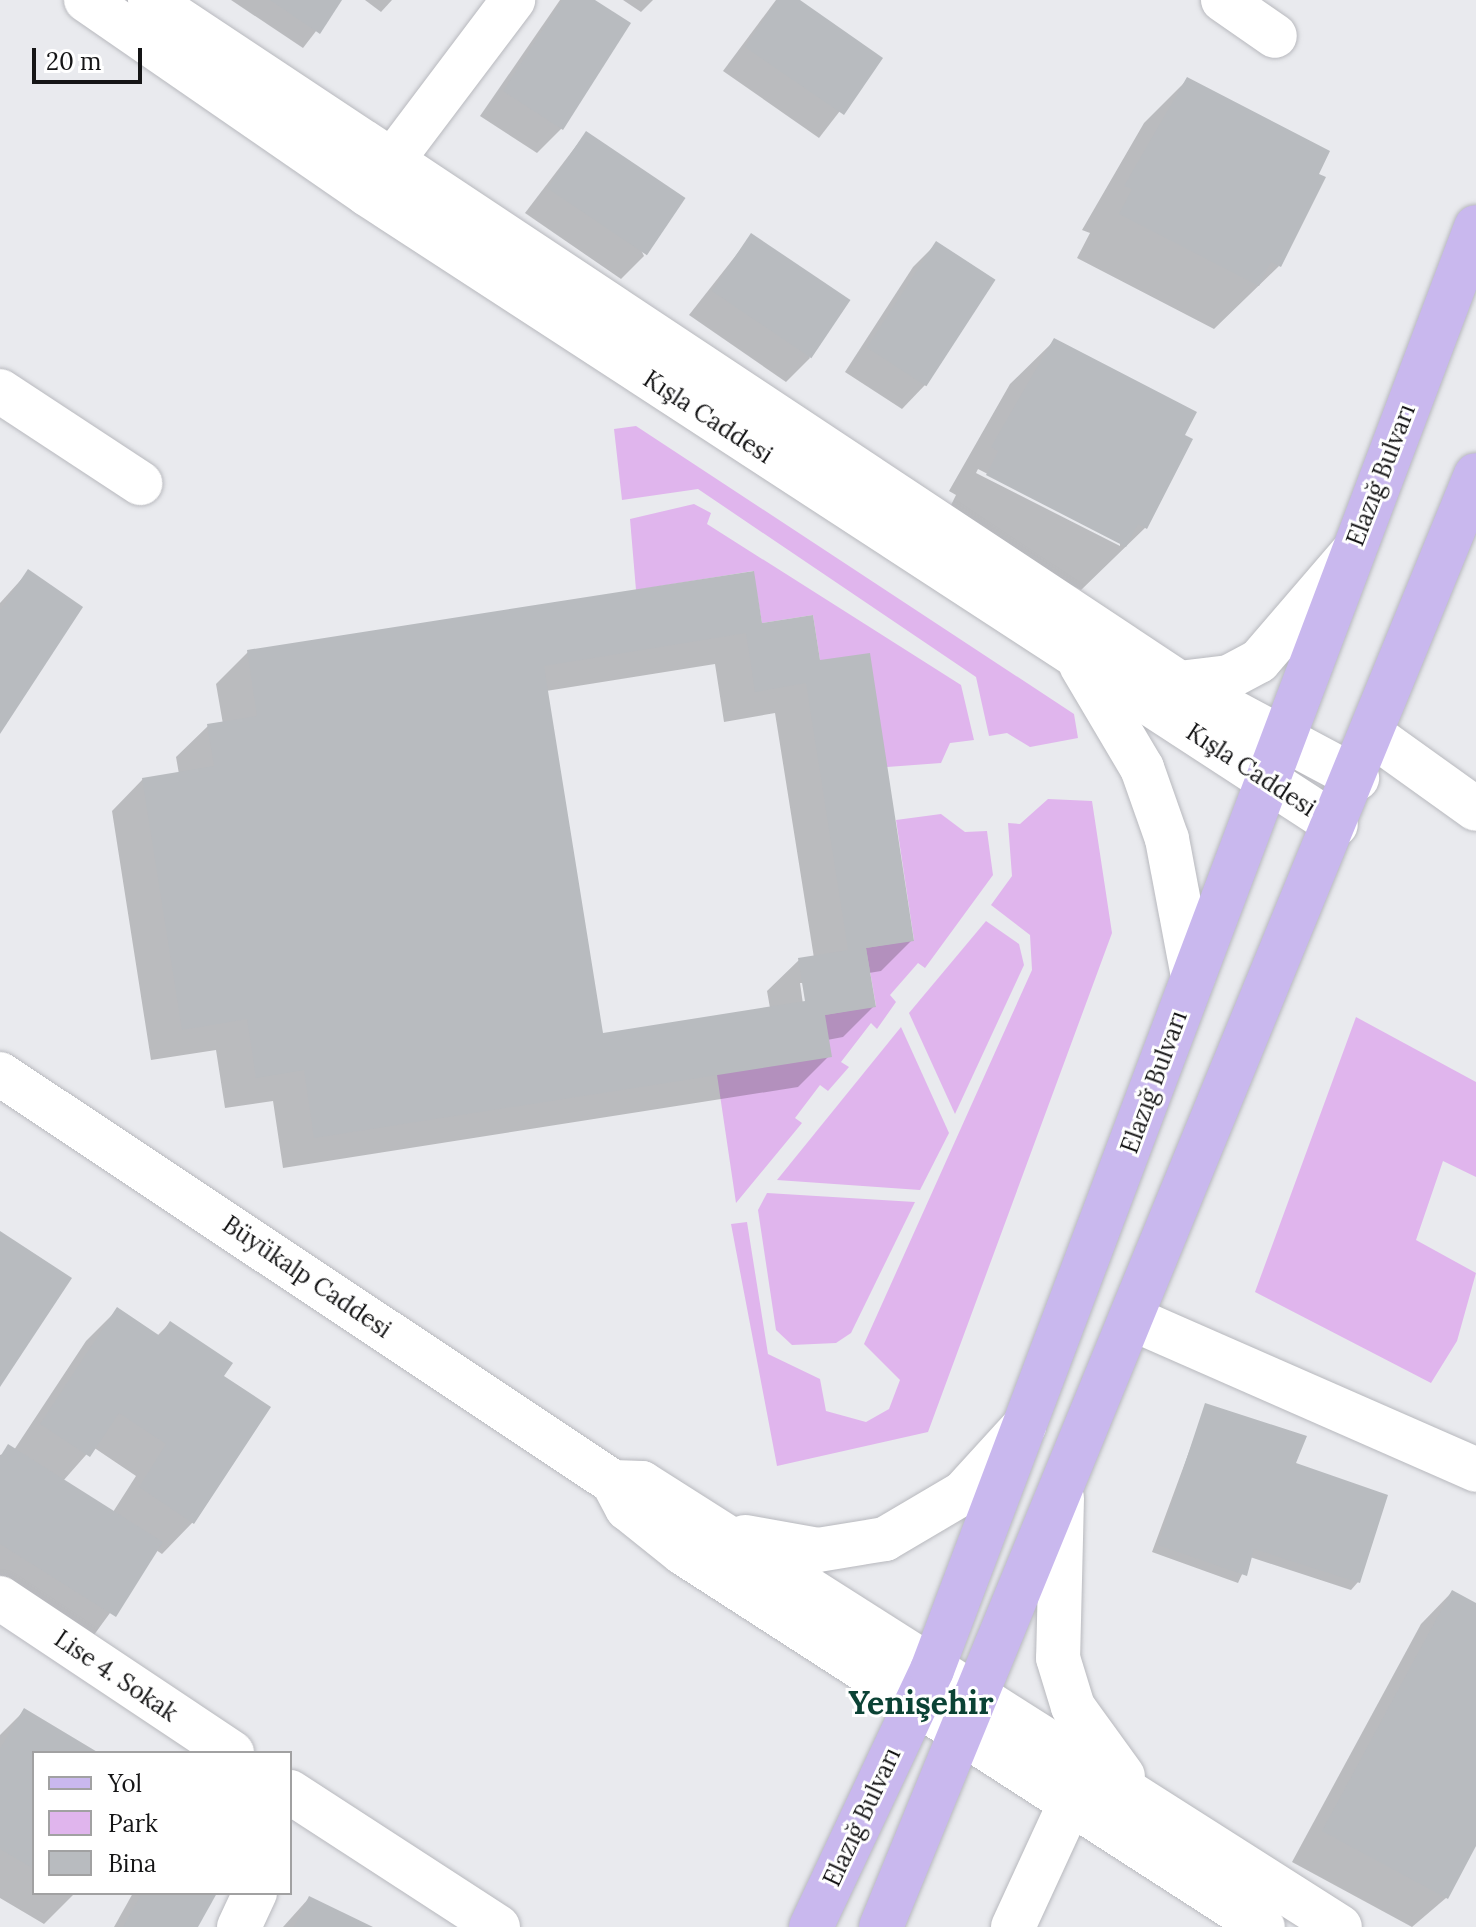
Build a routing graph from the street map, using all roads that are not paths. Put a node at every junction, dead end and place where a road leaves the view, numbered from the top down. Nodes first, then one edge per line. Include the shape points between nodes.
1 (86, 0) edge
2 (150, 0) edge
3 (513, 0) edge
4 (1223, 0) edge
5 (1275, 36) dead end
6 (378, 178) junction
7 (1476, 227) edge
8 (0, 391) edge
9 (1476, 475) edge
10 (140, 483) dead end
11 (1352, 552) junction
12 (1075, 656) junction
13 (1179, 683) junction
14 (1281, 735) junction
15 (1374, 736) junction
16 (1357, 778) junction
17 (1265, 780) junction
18 (1476, 809) edge
19 (1336, 825) junction
20 (1193, 977) junction
21 (0, 1074) edge
22 (1135, 1320) junction
23 (1026, 1424) junction
24 (1476, 1470) edge
25 (613, 1482) junction
26 (1062, 1498) junction
27 (715, 1528) junction
28 (0, 1598) edge
29 (924, 1686) junction
30 (972, 1718) junction
31 (229, 1751) edge
32 (1071, 1801) junction
33 (293, 1802) edge
34 (1154, 1810) junction
35 (254, 1895) edge
36 (239, 1927) edge
37 (498, 1927) edge
38 (811, 1927) edge
39 (881, 1927) edge
40 (1013, 1927) edge
41 (1263, 1927) edge
42 (1340, 1927) edge

1 - 6 street, Kışla Caddesi
2 - 6 street
3 - 6 street
4 - 5 street
6 - 12 street, Kışla Caddesi
6 - 13 street
7 - 11 main road, Elazığ Bulvarı
8 - 10 street
9 - 15 main road
11 - 13 street via 1259,661 1229,677
11 - 14 main road, Elazığ Bulvarı
12 - 17 street, Kışla Caddesi
12 - 20 street via 1142,768 1167,839
13 - 14 street
14 - 16 street
14 - 17 main road, Elazığ Bulvarı
15 - 16 main road
15 - 18 street
16 - 19 main road
17 - 19 street, Kışla Caddesi
17 - 20 main road, Elazığ Bulvarı
19 - 22 main road
20 - 23 main road, Elazığ Bulvarı
21 - 25 street, Büyükalp Caddesi
22 - 24 street
22 - 26 main road
23 - 27 street via 963,1493 885,1539 818,1550
23 - 29 main road, Elazığ Bulvarı
25 - 27 street, Büyükalp Caddesi via 642,1483
25 - 29 street, Büyükalp Caddesi via 627,1508 683,1553
26 - 30 main road
26 - 34 street via 1057,1620 1065,1685 1086,1731
27 - 29 street, Büyükalp Caddesi
28 - 31 street, Lise 4. Sokak
29 - 30 street, Büyükalp Caddesi
29 - 38 main road, Elazığ Bulvarı
30 - 32 street
30 - 34 street
30 - 39 main road
32 - 40 street
32 - 41 street
33 - 37 street
34 - 42 street
35 - 36 street

